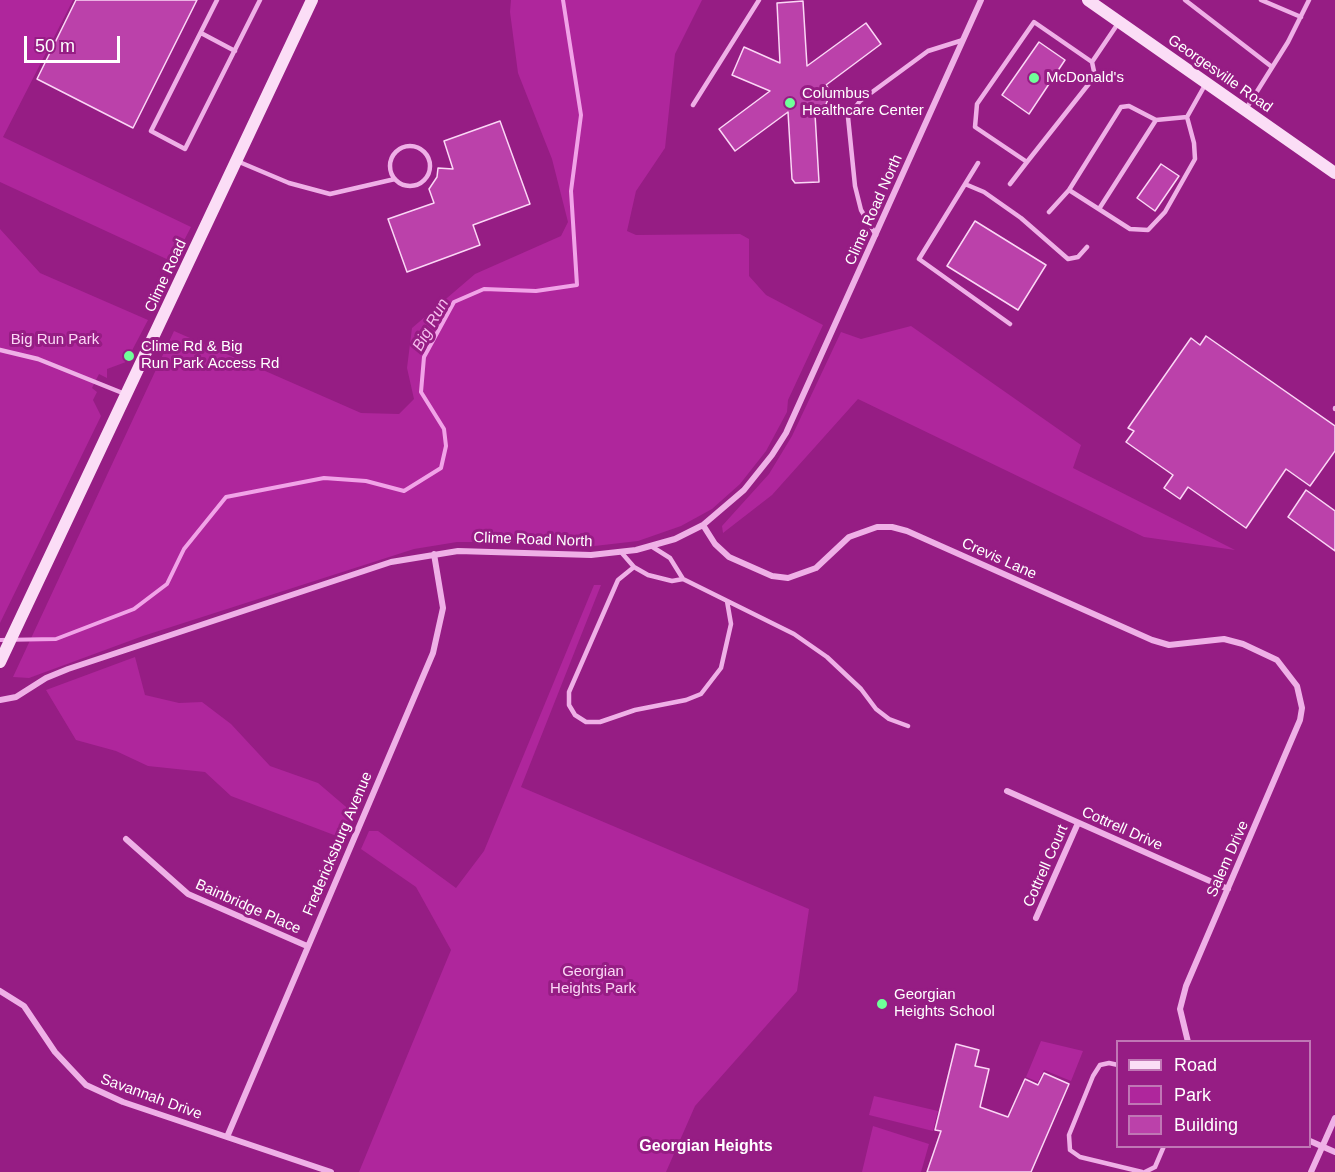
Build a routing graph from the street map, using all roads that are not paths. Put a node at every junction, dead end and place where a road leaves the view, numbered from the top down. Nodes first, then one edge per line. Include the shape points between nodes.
1 (217, 0) edge
2 (260, 0) edge
3 (312, 0) edge
4 (759, 0) edge
5 (981, 0) edge
6 (1088, 0) edge
7 (1185, 0) edge
8 (1261, 0) edge
9 (1309, 0) edge
10 (1301, 17) junction
11 (1119, 22) junction
12 (201, 33) junction
13 (963, 40) junction
14 (235, 51) junction
15 (1092, 62) junction
16 (1272, 67) junction
17 (1207, 83) junction
18 (693, 105) dead end
19 (1246, 109) junction
20 (1187, 117) junction
21 (1156, 120) junction
22 (237, 161) junction
23 (1027, 162) junction
24 (978, 163) dead end
25 (1335, 173) edge
26 (394, 179) junction
27 (965, 184) junction
28 (1010, 184) dead end
29 (1069, 190) junction
30 (1099, 209) junction
31 (1049, 212) dead end
32 (876, 235) junction
33 (1087, 247) dead end
34 (1010, 324) dead end
35 (0, 350) edge
36 (127, 394) junction
37 (703, 525) junction
38 (651, 546) junction
39 (621, 552) junction
40 (434, 554) junction
41 (634, 567) junction
42 (683, 579) junction
43 (727, 601) junction
44 (0, 662) edge
45 (1297, 686) joint
46 (0, 700) edge
47 (908, 726) dead end
48 (1007, 791) dead end
49 (1078, 823) junction
50 (126, 839) dead end
51 (1228, 889) junction
52 (1036, 918) dead end
53 (307, 946) junction
54 (0, 990) edge
55 (1188, 1040) edge
56 (1116, 1065) edge
57 (1335, 1118) edge
58 (226, 1137) junction
59 (1311, 1142) edge
60 (1322, 1147) junction
61 (1163, 1148) edge
62 (1335, 1152) edge
63 (331, 1172) edge
64 (1144, 1172) edge
65 (1311, 1172) edge

1 - 12 lane
2 - 14 lane
3 - 22 main road, Clime Road
4 - 18 lane
5 - 13 street, Clime Road North
6 - 11 main road, Georgesville Road
7 - 16 lane
8 - 10 lane
9 - 10 lane
10 - 16 lane
11 - 15 lane
11 - 17 main road, Georgesville Road
12 - 14 lane
12 - 14 lane via 151,130 185,149
13 - 32 street, Clime Road North
13 - 32 lane via 928,51 860,101 848,117 855,186 861,210
15 - 23 lane via 1095,76
15 - 23 lane via 1034,22 977,104 975,127
16 - 19 lane
17 - 19 main road, Georgesville Road
17 - 20 lane
19 - 25 main road, Georgesville Road
20 - 21 lane
20 - 30 lane via 1195,159 1165,212 1148,230 1130,229
21 - 29 lane via 1129,106 1121,107
21 - 30 lane
22 - 26 lane via 310,191 330,194
22 - 36 main road, Clime Road
23 - 28 lane
24 - 27 lane
26 - 26 lane via 390,168 393,155 411,146 423,152 429,163 423,181 405,186
27 - 33 lane via 984,192 1021,218 1068,259 1078,257
27 - 34 lane via 919,258
29 - 30 lane
29 - 31 lane
32 - 37 street, Clime Road North via 786,433 744,490
35 - 36 lane via 38,359
36 - 44 main road, Clime Road
37 - 38 street, Clime Road North
37 - 45 street, Crevis Lane via 729,557 772,576 788,578 816,568 849,537 863,531 892,527 907,531 1152,640 1169,645 1224,639 1243,644 1277,660
38 - 39 street, Clime Road North
38 - 42 lane via 670,558
39 - 40 street, Clime Road North via 591,555 486,550
39 - 41 lane
40 - 46 street, Clime Road North via 391,562 68,669 16,697
40 - 53 street, Fredericksburg Avenue via 443,608 433,653
41 - 42 lane via 672,581
41 - 43 lane via 618,580 569,692 569,705 575,716 586,722 600,722 701,694 721,668 731,624
42 - 43 lane
43 - 47 lane via 794,634 842,670 876,709
45 - 51 street, Salem Drive via 1302,708 1298,730
48 - 49 street, Cottrell Drive
49 - 51 street, Cottrell Drive
49 - 52 street, Cottrell Court
50 - 53 street, Bainbridge Place via 188,894
51 - 55 street, Salem Drive via 1186,986 1180,1009
53 - 58 street, Fredericksburg Avenue
54 - 58 street, Savannah Drive via 24,1006 54,1052 86,1085 123,1102
56 - 64 lane via 1100,1065 1093,1076 1069,1135 1070,1150 1080,1157
57 - 60 street
58 - 63 street, Savannah Drive
59 - 60 street
60 - 62 street
60 - 65 street
61 - 64 lane via 1155,1167

